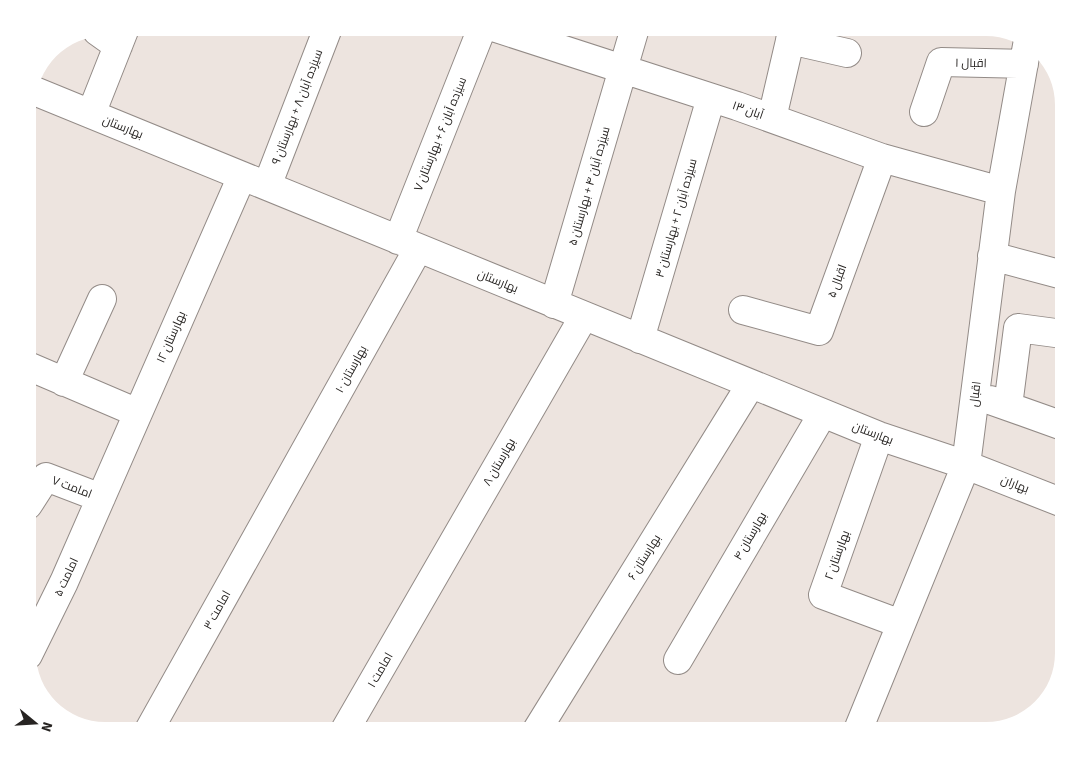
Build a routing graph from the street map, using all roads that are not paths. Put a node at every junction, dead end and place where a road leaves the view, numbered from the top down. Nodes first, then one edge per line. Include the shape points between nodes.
1 (114, 36) edge
2 (325, 36) edge
3 (479, 36) edge
4 (521, 36) edge
5 (633, 36) edge
6 (792, 36) edge
7 (798, 36) edge
8 (1026, 52) edge
9 (847, 53) dead end
10 (623, 68) junction
11 (38, 92) edge
12 (711, 98) junction
13 (924, 112) dead end
14 (91, 114) junction
15 (772, 118) junction
16 (882, 158) junction
17 (242, 176) junction
18 (267, 186) junction
19 (1001, 191) junction
20 (408, 244) junction
21 (992, 256) junction
22 (1055, 273) edge
23 (102, 299) dead end
24 (554, 304) junction
25 (743, 310) dead end
26 (584, 316) junction
27 (1055, 333) edge
28 (640, 339) junction
29 (36, 370) edge
30 (64, 382) junction
31 (751, 384) junction
32 (974, 395) junction
33 (1008, 406) junction
34 (138, 413) junction
35 (823, 413) junction
36 (1055, 423) edge
37 (879, 436) junction
38 (966, 466) junction
39 (284, 489) joint
40 (36, 493) edge
41 (101, 498) junction
42 (1055, 500) edge
43 (415, 609) joint
44 (902, 624) junction
45 (36, 639) edge
46 (678, 660) dead end
47 (153, 722) edge
48 (350, 722) edge
49 (542, 722) edge
50 (861, 722) edge

1 - 14 street
2 - 18 street, سیزده آبان ۸ + بهارستان ۹
3 - 20 street, سیزده آبان ۶ + بهارستان ۷
4 - 10 street, ۱۳ آبان
5 - 10 street, سیزده آبان ۴ + بهارستان ۵
6 - 15 street
7 - 9 street
8 - 13 street, اقبال ۱ via 940,62
8 - 19 street, اقبال
10 - 12 street, ۱۳ آبان
10 - 24 street, سیزده آبان ۴ + بهارستان ۵
11 - 14 street, بهارستان
12 - 15 street, ۱۳ آبان
12 - 28 street, سیزده آبان ۲ + بهارستان ۳
14 - 17 street, بهارستان
15 - 16 street, ۱۳ آبان
16 - 19 street, ۱۳ آبان
16 - 25 street, اقبال ۵ via 818,330
17 - 18 street, بهارستان
17 - 34 street, بهارستان ۱۲
18 - 20 street, بهارستان
19 - 21 street, اقبال
20 - 24 street, بهارستان
20 - 39 street, بهارستان ۱۰
21 - 22 street
21 - 32 street, اقبال
23 - 30 street
24 - 26 street, بهارستان
26 - 28 street, بهارستان
26 - 43 street, بهارستان ۸
27 - 33 street via 1018,328
28 - 31 street, بهارستان
29 - 30 street
30 - 34 street
31 - 35 street, بهارستان
31 - 49 street, بهارستان ۶
32 - 33 street
32 - 38 street, اقبال
33 - 36 street
34 - 41 street, بهارستان ۱۲
35 - 37 street, بهارستان
35 - 46 street, بهارستان ۴
37 - 38 street, بهارستان
37 - 44 street, بهارستان ۲ via 823,595
38 - 42 street, بهاران
38 - 44 street, اقبال
39 - 47 street, امامت ۳
40 - 41 street, امامت ۷ via 46,477
41 - 45 street, امامت ۵
43 - 48 street, امامت ۱
44 - 50 street, اقبال

